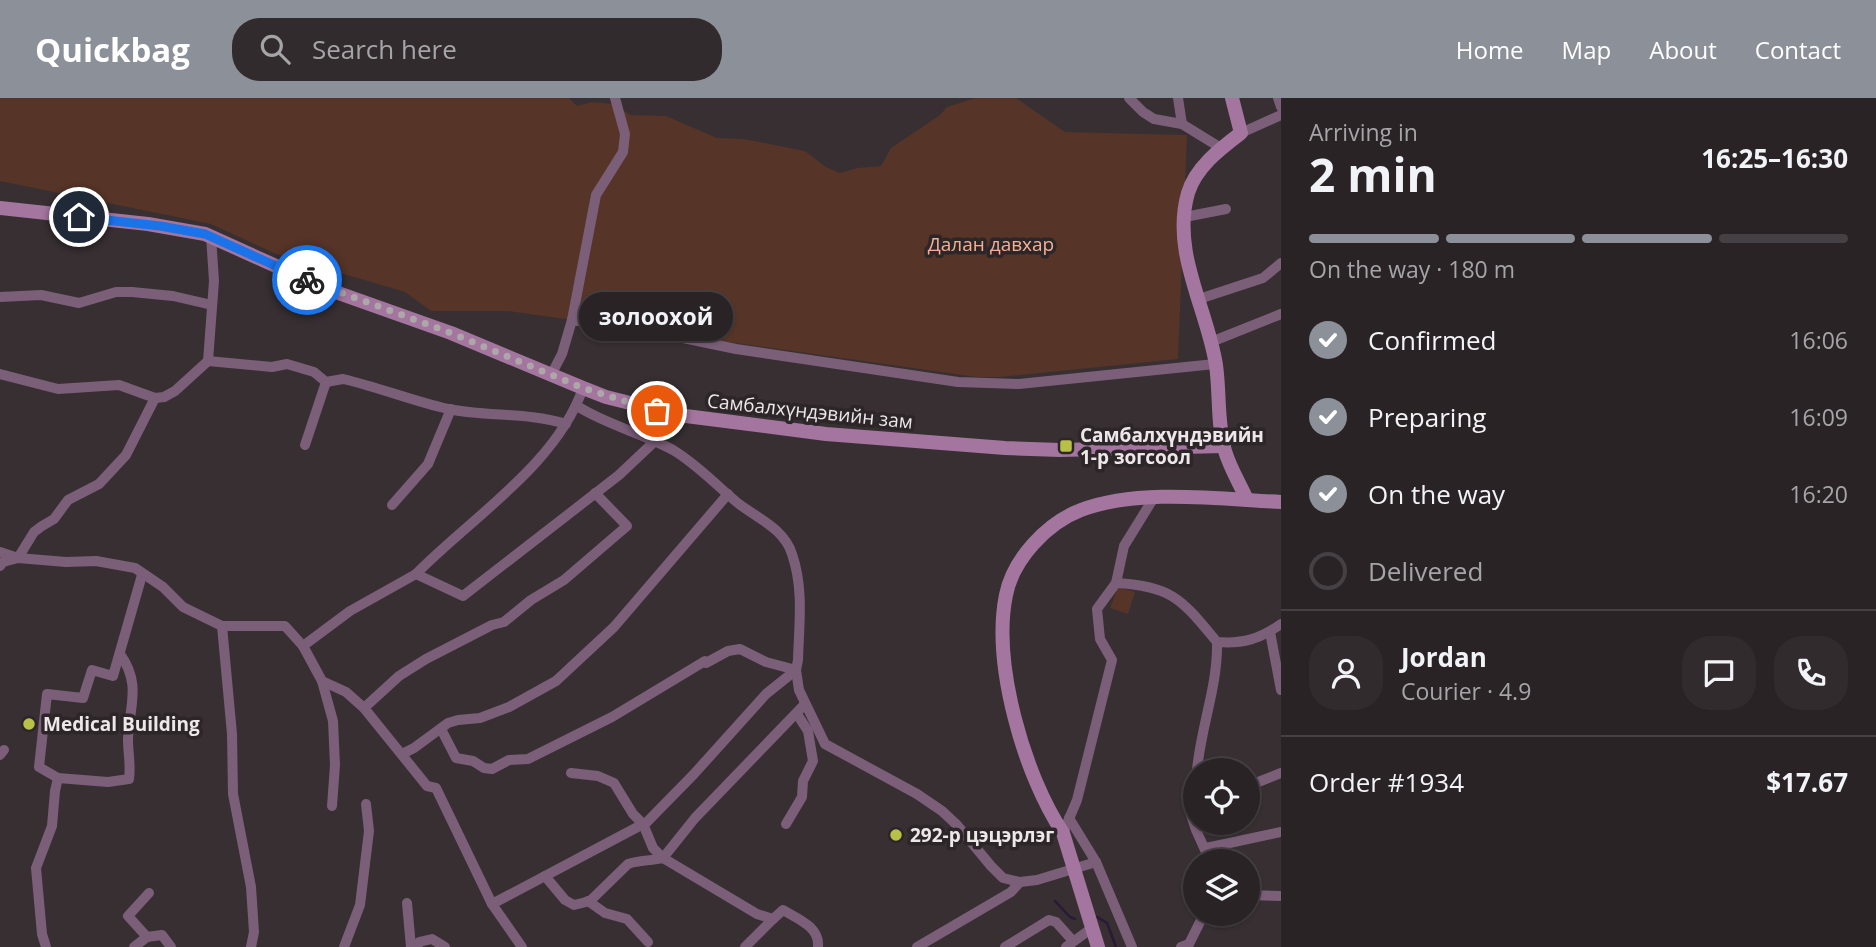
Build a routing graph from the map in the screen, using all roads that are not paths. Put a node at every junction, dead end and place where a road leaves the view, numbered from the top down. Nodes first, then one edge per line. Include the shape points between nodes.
1 (615, 98) edge
2 (1129, 98) edge
3 (1178, 98) edge
4 (1232, 98) edge
5 (1278, 98) edge
6 (1281, 107) edge
7 (1281, 115) edge
8 (1182, 124) junction
9 (1241, 133) junction
10 (1221, 148) junction
11 (0, 208) edge
12 (1226, 209) dead end
13 (1185, 217) junction
14 (211, 236) junction
15 (1281, 263) edge
16 (0, 296) edge
17 (1199, 299) junction
18 (212, 305) junction
19 (1281, 314) edge
20 (572, 320) junction
21 (1211, 342) junction
22 (208, 361) junction
23 (1216, 364) junction
24 (0, 374) edge
25 (551, 375) junction
26 (327, 382) junction
27 (583, 388) junction
28 (155, 398) junction
29 (577, 406) junction
30 (451, 409) junction
31 (566, 424) junction
32 (655, 441) junction
33 (305, 444) dead end
34 (1224, 446) junction
35 (595, 493) junction
36 (728, 494) junction
37 (1153, 499) junction
38 (1247, 500) junction
39 (1281, 502) edge
40 (392, 505) dead end
41 (0, 552) edge
42 (18, 558) junction
43 (0, 566) edge
44 (416, 574) junction
45 (142, 575) junction
46 (1116, 583) junction
47 (1281, 624) edge
48 (222, 626) junction
49 (1270, 632) junction
50 (1217, 642) junction
51 (303, 646) junction
52 (120, 653) junction
53 (796, 670) junction
54 (322, 681) junction
55 (1281, 690) edge
56 (805, 704) junction
57 (364, 708) junction
58 (797, 714) junction
59 (440, 729) junction
60 (402, 754) junction
61 (1199, 758) edge
62 (571, 773) dead end
63 (1281, 773) edge
64 (58, 778) junction
65 (1260, 781) edge
66 (366, 804) dead end
67 (332, 806) dead end
68 (1069, 818) junction
69 (643, 824) junction
70 (786, 824) dead end
71 (1281, 832) edge
72 (1063, 833) junction
73 (1199, 835) edge
74 (1206, 848) joint
75 (663, 858) junction
76 (1096, 862) junction
77 (1074, 870) junction
78 (545, 876) junction
79 (1020, 882) junction
80 (149, 893) dead end
81 (1260, 895) edge
82 (1281, 896) edge
83 (588, 901) junction
84 (407, 903) dead end
85 (492, 904) junction
86 (773, 919) junction
87 (1198, 926) edge
88 (1092, 928) junction
89 (147, 937) junction
90 (648, 942) dead end
91 (1069, 944) edge
92 (1189, 946) edge
93 (46, 947) edge
94 (134, 947) edge
95 (171, 947) edge
96 (251, 947) edge
97 (344, 947) edge
98 (411, 947) edge
99 (417, 947) edge
100 (444, 947) edge
101 (522, 947) edge
102 (745, 947) edge
103 (818, 947) edge
104 (917, 947) edge
105 (1005, 947) edge
106 (1098, 947) edge
107 (1132, 947) edge

1 - 20 street via 625,134 623,152 597,195
2 - 8 street via 1154,118
3 - 8 street
4 - 9 street
5 - 6 street
7 - 9 street
8 - 10 street
9 - 10 street
10 - 13 street via 1192,182
11 - 14 street, Самбалхүндэвийн зам
12 - 13 street
13 - 17 street via 1186,256
14 - 18 street
14 - 25 street, Самбалхүндэвийн зам via 327,289
15 - 17 street via 1263,278
16 - 18 street via 41,295 79,303 132,292
17 - 21 street
18 - 22 street
19 - 21 street
20 - 23 street via 958,383 1019,384
20 - 25 street
21 - 23 street
22 - 26 street via 272,367 287,364 314,372
22 - 28 street via 175,391
23 - 34 street
24 - 28 street via 58,389 119,385
25 - 27 street, Самбалхүндэвийн зам
26 - 30 street via 343,379
26 - 33 street
27 - 29 street
27 - 34 street, Самбалхүндэвийн зам via 678,415 893,440 1060,450
28 - 42 street via 126,455 99,484 68,500 54,519 34,533
29 - 31 street
29 - 32 street
30 - 31 street
30 - 40 street via 428,464
31 - 44 street via 529,470
32 - 35 street
32 - 36 street
34 - 38 street
35 - 44 street via 463,596
35 - 57 street via 628,526 564,580 504,622 426,659
36 - 53 street via 779,533 792,554 800,596
36 - 59 street via 614,627 556,681 509,708
37 - 38 street
37 - 46 street via 1124,546
37 - 72 street via 1094,506 1067,517 1026,553 1006,595 1004,644 1010,702 1025,754
38 - 39 street
41 - 42 street
42 - 43 street
42 - 45 street via 96,561 135,568
44 - 51 street via 350,611
45 - 48 street via 183,607
45 - 52 street
46 - 50 street via 1166,591 1188,607
46 - 68 street via 1097,609 1100,639 1112,660
47 - 49 street
48 - 51 street via 285,626
48 - 96 street via 233,794 251,887
49 - 50 street via 1238,643
49 - 55 street
50 - 61 street via 1214,686
51 - 54 street
52 - 64 street via 128,665 134,699 128,738 129,779
52 - 64 street via 114,676 92,670 83,698 47,694 39,767
53 - 56 street
53 - 59 street via 740,649 728,652 528,759 509,760 492,769 456,758
53 - 69 street via 766,694
54 - 57 street via 346,692
54 - 67 street via 333,721
56 - 58 street
56 - 79 street via 825,744 930,803 957,825 1000,875
57 - 60 street
58 - 70 street via 808,731 813,761 803,781 802,797
58 - 75 street via 695,818
59 - 60 street
60 - 85 street via 427,786 436,788
62 - 69 street via 614,783
63 - 65 street
64 - 93 street via 52,826 36,868
66 - 97 street via 369,831 360,905
68 - 72 street
68 - 76 street
69 - 75 street via 653,848
69 - 78 street
71 - 74 street
72 - 77 street
73 - 74 street
75 - 83 street via 628,864
75 - 86 street
76 - 77 street
76 - 107 street
77 - 79 street
77 - 88 street
78 - 83 street via 565,900 574,905
78 - 85 street
79 - 104 street
80 - 89 street via 128,916
81 - 82 street
83 - 90 street via 605,913 628,919
84 - 98 street
85 - 101 street
86 - 102 street
86 - 103 street via 783,909 812,928
87 - 92 street
88 - 91 street
88 - 106 street
89 - 94 street
89 - 95 street via 162,935
91 - 105 street via 1056,922 1049,920
99 - 100 street via 432,939

